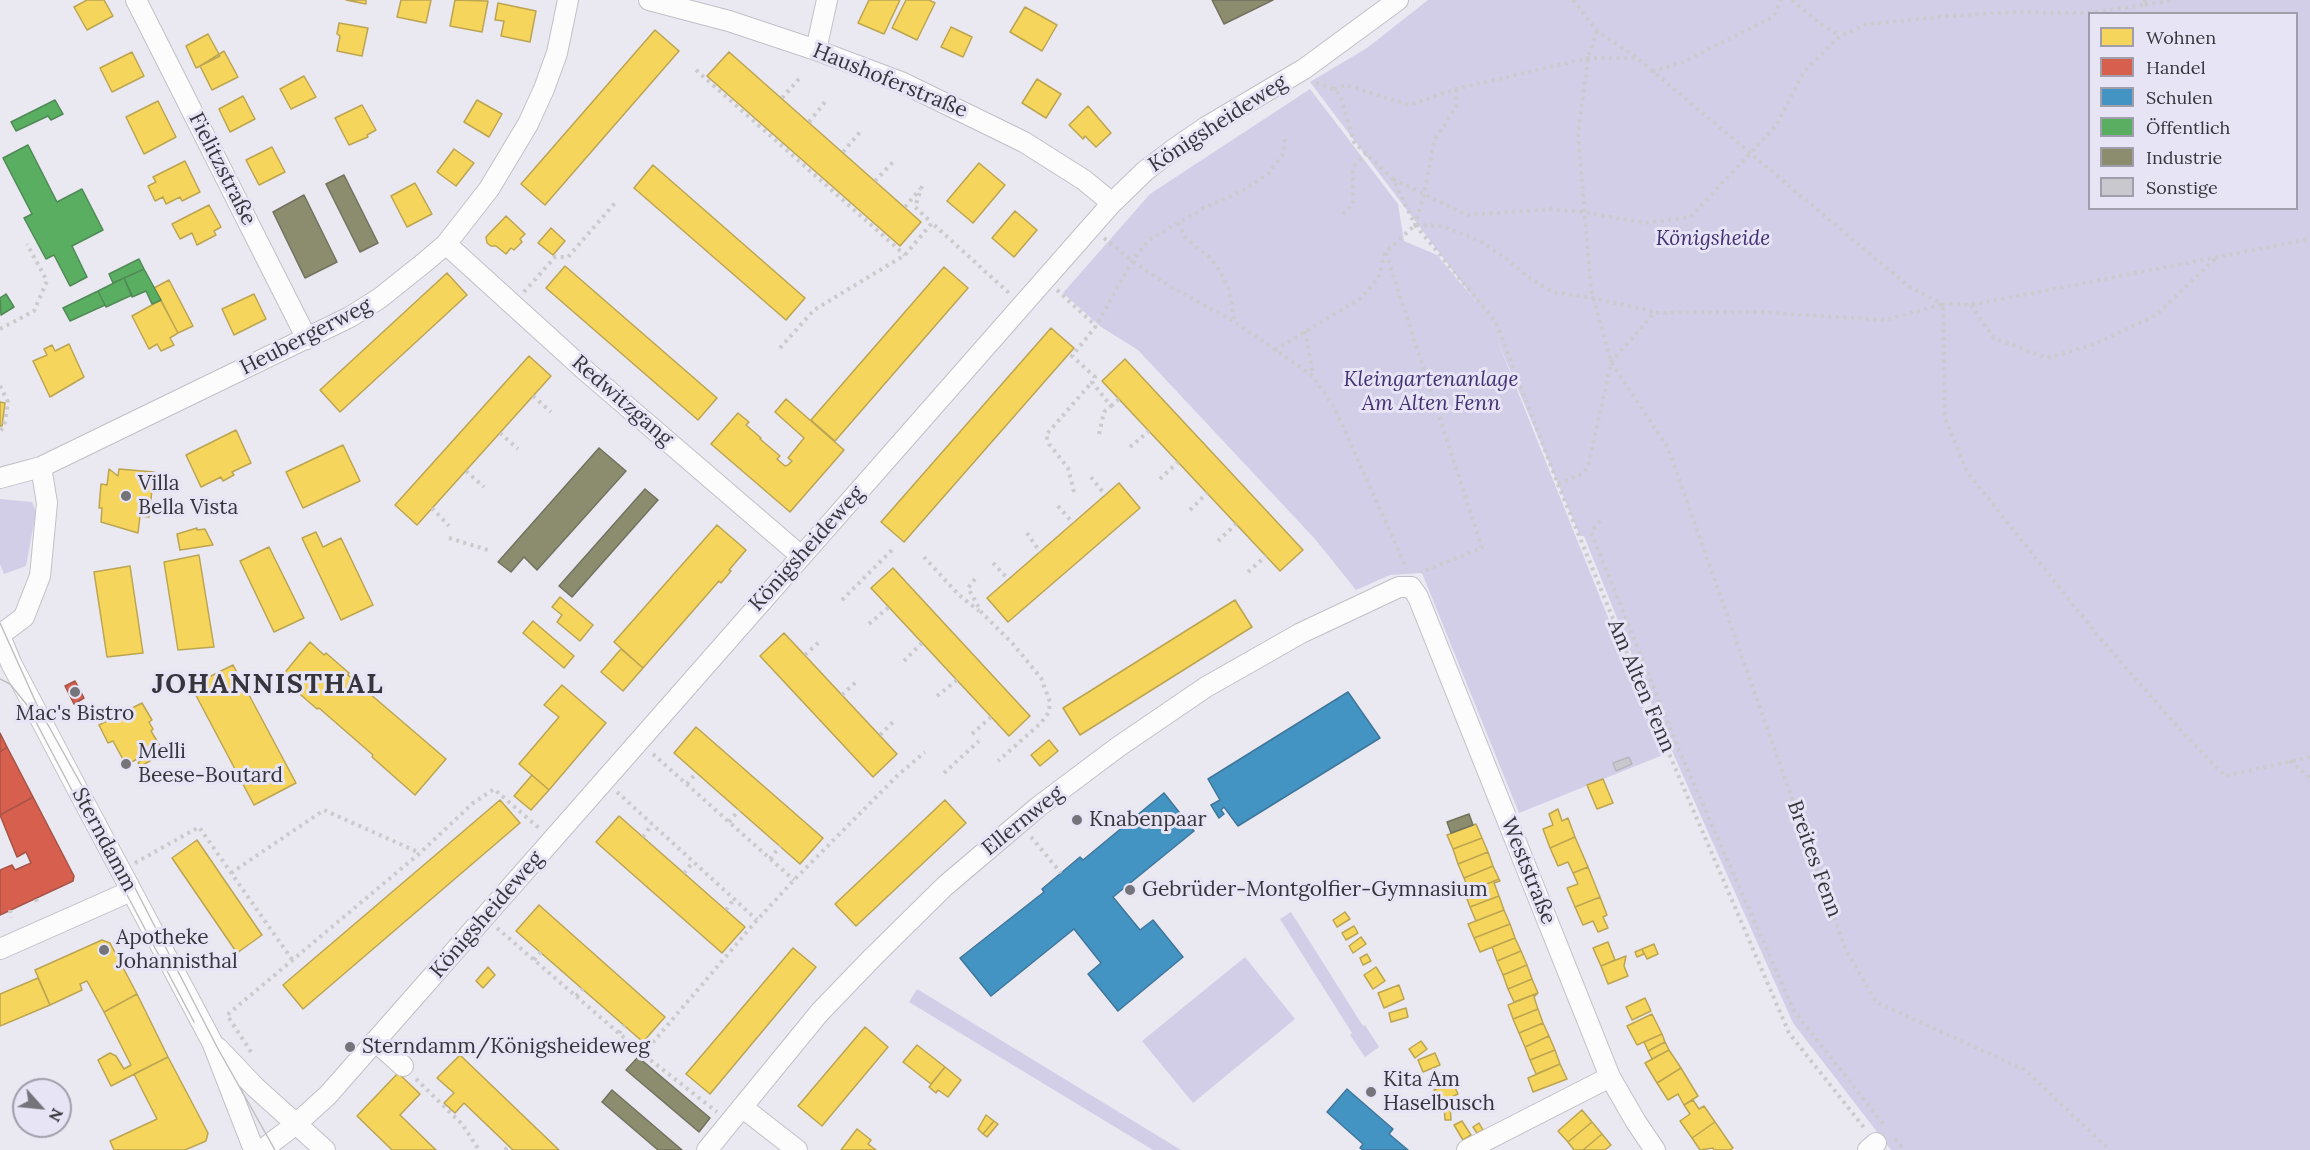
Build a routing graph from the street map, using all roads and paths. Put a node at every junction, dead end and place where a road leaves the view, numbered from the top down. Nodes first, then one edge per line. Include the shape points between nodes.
1 (136, 0) edge
2 (568, 0) edge
3 (649, 0) edge
4 (827, 0) edge
5 (1398, 0) edge
6 (1573, 0) edge
7 (1781, 0) edge
8 (1792, 0) edge
9 (2174, 0) edge
10 (2145, 3) edge
11 (2092, 12) edge
12 (2088, 13) edge
13 (1597, 31) junction
14 (1840, 36) junction
15 (816, 50) junction
16 (1636, 57) junction
17 (1588, 58) junction
18 (1304, 69) junction
19 (696, 70) dead end
20 (1652, 71) junction
21 (799, 79) dead end
22 (1333, 89) junction
23 (1456, 90) junction
24 (783, 98) dead end
25 (825, 102) dead end
26 (809, 122) dead end
27 (860, 132) dead end
28 (1285, 138) dead end
29 (843, 152) dead end
30 (1366, 153) junction
31 (1751, 154) junction
32 (893, 162) dead end
33 (1393, 179) junction
34 (875, 181) dead end
35 (1424, 195) junction
36 (615, 203) dead end
37 (1112, 203) junction
38 (905, 207) dead end
39 (1583, 212) junction
40 (1344, 214) dead end
41 (932, 223) junction
42 (1178, 223) junction
43 (1415, 225) junction
44 (1092, 226) junction
45 (2310, 239) edge
46 (27, 244) dead end
47 (446, 244) junction
48 (1385, 253) junction
49 (905, 255) junction
50 (2216, 258) junction
51 (1132, 261) junction
52 (1045, 279) junction
53 (1593, 298) junction
54 (1021, 304) junction
55 (1943, 304) junction
56 (513, 305) junction
57 (1971, 305) junction
58 (1659, 313) junction
59 (1235, 322) junction
60 (1096, 326) junction
61 (0, 329) edge
62 (1305, 331) junction
63 (307, 339) junction
64 (780, 348) dead end
65 (1275, 350) junction
66 (1611, 362) junction
67 (1314, 376) junction
68 (1092, 382) junction
69 (0, 386) edge
70 (533, 396) dead end
71 (1119, 399) dead end
72 (1111, 406) junction
73 (551, 412) dead end
74 (0, 431) edge
75 (1149, 431) dead end
76 (500, 433) dead end
77 (1098, 434) dead end
78 (1130, 447) dead end
79 (518, 449) dead end
80 (1178, 462) dead end
81 (41, 467) junction
82 (466, 471) dead end
83 (1091, 477) dead end
84 (0, 478) edge
85 (1160, 478) dead end
86 (1557, 483) junction
87 (484, 487) dead end
88 (1074, 492) dead end
89 (1207, 493) dead end
90 (1106, 495) dead end
91 (1058, 506) dead end
92 (432, 508) dead end
93 (1190, 510) dead end
94 (1600, 521) dead end
95 (1073, 523) dead end
96 (1236, 525) dead end
97 (449, 526) dead end
98 (1027, 533) dead end
99 (449, 538) dead end
100 (1218, 541) dead end
101 (488, 550) dead end
102 (892, 550) dead end
103 (1040, 552) dead end
104 (801, 556) junction
105 (1266, 556) dead end
106 (924, 557) dead end
107 (993, 563) dead end
108 (1248, 572) dead end
109 (975, 579) dead end
110 (1008, 579) dead end
111 (1411, 587) joint
112 (842, 600) dead end
113 (889, 607) dead end
114 (982, 614) junction
115 (869, 624) dead end
116 (0, 635) edge
117 (821, 640) dead end
118 (922, 643) dead end
119 (805, 655) dead end
120 (904, 661) dead end
121 (6, 665) edge
122 (858, 680) dead end
123 (957, 680) dead end
124 (842, 695) dead end
125 (938, 696) dead end
126 (991, 717) dead end
127 (895, 720) dead end
128 (972, 734) dead end
129 (880, 735) dead end
130 (979, 741) dead end
131 (639, 742) junction
132 (925, 752) dead end
133 (2310, 757) edge
134 (998, 761) dead end
135 (2289, 761) junction
136 (696, 773) dead end
137 (944, 773) dead end
138 (2310, 778) edge
139 (605, 782) junction
140 (687, 784) junction
141 (739, 810) dead end
142 (729, 822) junction
143 (652, 824) junction
144 (643, 837) dead end
145 (553, 840) junction
146 (780, 846) dead end
147 (1039, 848) dead end
148 (420, 854) junction
149 (770, 859) junction
150 (693, 862) junction
151 (121, 871) junction
152 (231, 873) junction
153 (684, 873) dead end
154 (1061, 873) dead end
155 (794, 880) junction
156 (131, 891) junction
157 (36, 899) dead end
158 (734, 899) junction
159 (38, 905) dead end
160 (10, 910) dead end
161 (726, 910) dead end
162 (486, 917) junction
163 (11, 918) dead end
164 (757, 920) junction
165 (0, 949) edge
166 (541, 952) dead end
167 (534, 960) junction
168 (292, 961) junction
169 (582, 989) dead end
170 (576, 996) junction
171 (624, 1025) dead end
172 (619, 1033) junction
173 (375, 1041) junction
174 (212, 1042) junction
175 (251, 1053) dead end
176 (643, 1054) junction
177 (403, 1065) joint
178 (1610, 1077) junction
179 (736, 1114) junction
180 (296, 1124) junction
181 (1872, 1146) edge
182 (254, 1150) edge
183 (262, 1150) edge
184 (325, 1150) edge
185 (478, 1150) edge
186 (707, 1150) edge
187 (797, 1150) edge
188 (1467, 1150) edge
189 (1655, 1150) edge
190 (1904, 1150) edge
191 (2110, 1150) edge

1 - 63 street, Fielitzstraße
2 - 47 street, Heubergerweg via 557,53 528,124 489,189
3 - 15 street, Haushoferstraße
4 - 15 street
5 - 18 street, Königsheideweg
6 - 13 path
7 - 20 path via 1773,17 1681,63
8 - 14 path
9 - 10 path
10 - 11 path
12 - 14 path via 1948,16 1867,24
13 - 16 path
13 - 17 path
14 - 31 path via 1803,73 1776,126
15 - 37 street, Haushoferstraße via 900,82 984,121 1084,180
16 - 17 path
16 - 20 path
17 - 23 path
17 - 39 path via 1578,133
18 - 22 path via 1317,85
18 - 37 street, Königsheideweg via 1174,149
19 - 49 path
20 - 31 path
21 - 24 path
22 - 23 path via 1346,85 1408,105
22 - 30 path via 1340,95 1354,142
23 - 35 path via 1456,107 1434,141
25 - 26 path
27 - 29 path
28 - 42 path via 1283,154 1268,174
30 - 33 path
30 - 40 path via 1353,167 1353,204
31 - 39 path via 1690,217 1644,223
31 - 55 path via 1908,286
32 - 34 path
33 - 35 path
33 - 43 path, Am Alten Fenn
35 - 39 path via 1467,215 1553,209
35 - 43 path
36 - 56 path via 568,257 555,256
37 - 44 street, Königsheideweg
38 - 41 path via 922,186 915,207
39 - 53 path
41 - 49 path
41 - 54 path
42 - 51 path via 1149,240
42 - 59 path via 1185,237 1220,271 1229,290
43 - 48 path
43 - 53 path via 1442,226 1479,240 1553,292
43 - 86 path, Am Alten Fenn via 1496,322
44 - 51 path
44 - 52 street, Königsheideweg
45 - 50 path
46 - 61 path via 47,281 34,311
47 - 56 street, Redwitzgang
47 - 63 street, Heubergerweg via 380,298
48 - 62 path via 1378,279 1361,298
48 - 67 path via 1482,548 1410,574 1335,410
49 - 64 path via 814,310
50 - 57 path
50 - 57 path via 2156,315 2095,344 2047,358 1994,338
51 - 59 path
51 - 60 path
52 - 54 street, Königsheideweg
52 - 60 path
53 - 58 path
53 - 66 path
54 - 104 street, Königsheideweg
55 - 57 path
55 - 58 path via 1885,320 1757,312
55 - 135 path via 1945,418 1966,472 2098,636 2225,776
56 - 104 street, Redwitzgang
58 - 66 path via 1654,313
59 - 65 path
60 - 68 path via 1072,356 1095,377
62 - 65 path
62 - 67 path
63 - 81 street, Heubergerweg
65 - 67 path
66 - 86 path via 1589,463 1584,473
66 - 191 path, Breites Fenn via 1668,448 1845,948 1876,1002 2025,1070
68 - 72 path
68 - 88 path via 1046,435 1068,468
69 - 74 path via 8,402
70 - 73 path
71 - 72 path
72 - 77 path via 1104,412
75 - 78 path
76 - 79 path
80 - 85 path
81 - 84 street, Heubergerweg
81 - 116 street, Sterndamm via 47,503 40,576 24,617
82 - 87 path
83 - 90 path
86 - 181 path, Am Alten Fenn via 1789,1033
89 - 93 path
91 - 95 path
92 - 97 path
94 - 190 path via 1591,532 1678,748 1794,1011
96 - 100 path
98 - 103 path
99 - 101 path
102 - 112 path
104 - 131 street, Königsheideweg
105 - 108 path
106 - 114 path via 959,596
107 - 110 path
109 - 114 path via 968,588
111 - 178 street, Weststraße via 1423,607
111 - 179 street, Ellernweg via 1399,587 1301,633 1206,687 1038,807 945,886 874,956 820,1012
113 - 115 path
114 - 134 path via 1041,678 1050,702 1049,712 1041,723
116 - 121 street, Sterndamm
117 - 119 path
118 - 120 path
121 - 151 street, Sterndamm
122 - 124 path
123 - 125 path
126 - 128 path
127 - 129 path
130 - 137 path
131 - 139 street, Königsheideweg
131 - 140 path
132 - 155 path
133 - 135 path
135 - 138 path
136 - 140 path
139 - 143 path
139 - 145 street, Königsheideweg
140 - 142 path
141 - 142 path
142 - 149 path
143 - 144 path
143 - 150 path
145 - 148 path via 494,789 473,803
145 - 162 street, Königsheideweg
146 - 149 path
147 - 154 path
148 - 152 path via 324,810
148 - 168 path
149 - 155 path
150 - 153 path
150 - 158 path
151 - 152 path via 199,827
151 - 156 street, Sterndamm
152 - 168 path
155 - 164 path
156 - 165 street
156 - 174 street, Sterndamm
157 - 159 path
158 - 161 path
158 - 164 path
160 - 163 path
162 - 167 path
162 - 173 street, Königsheideweg
164 - 176 path
166 - 167 path
167 - 170 path
168 - 175 path via 227,1015
169 - 170 path
170 - 172 path
171 - 172 path
172 - 176 path
173 - 177 street
173 - 180 street, Königsheideweg via 328,1095
174 - 180 street, Sterndamm
174 - 182 street, Sterndamm
176 - 179 path
177 - 185 path via 462,1124
178 - 188 street
178 - 189 street, Weststraße
179 - 186 street, Ellernweg
179 - 187 street
180 - 183 street, Königsheideweg
180 - 184 street, Sterndamm

